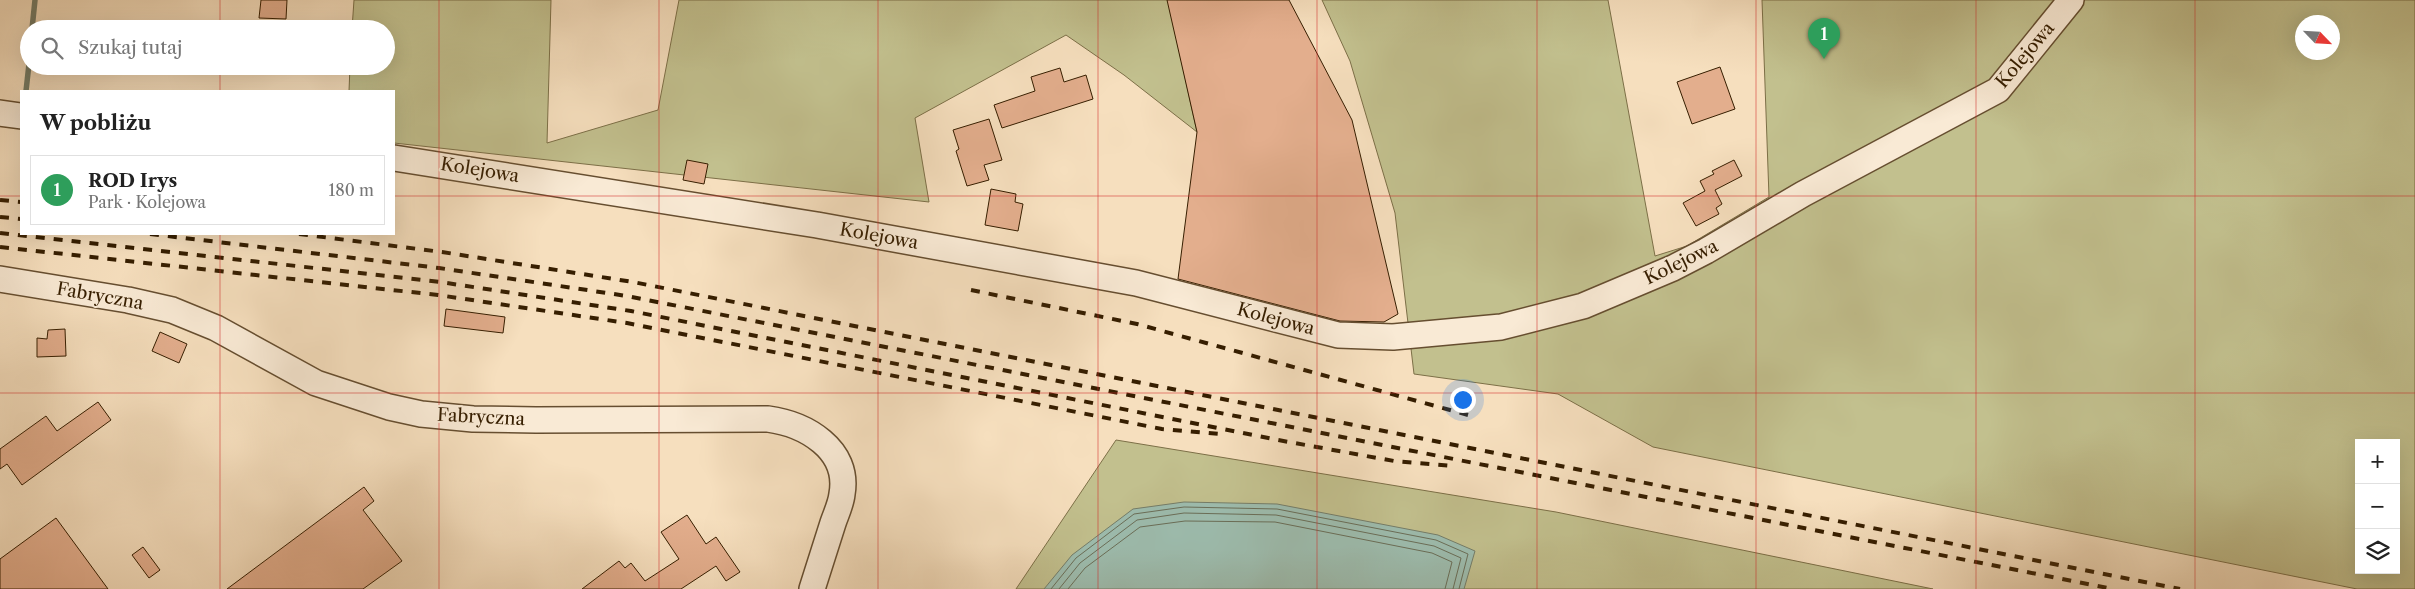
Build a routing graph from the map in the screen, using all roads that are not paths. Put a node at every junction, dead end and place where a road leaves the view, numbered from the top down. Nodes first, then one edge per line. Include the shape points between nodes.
1 (2071, 0) edge
2 (0, 113) edge
3 (20, 116) edge
4 (395, 158) edge
5 (0, 279) edge
6 (812, 589) edge

1 - 4 street, Kolejowa via 1998,90 1673,268 1583,306 1501,327 1393,337 1338,335 1136,283 817,225
2 - 3 street
5 - 6 street, Fabryczna via 172,310 216,328 316,383 380,405 421,414 473,419 786,421 818,437 830,448 842,476 842,493

